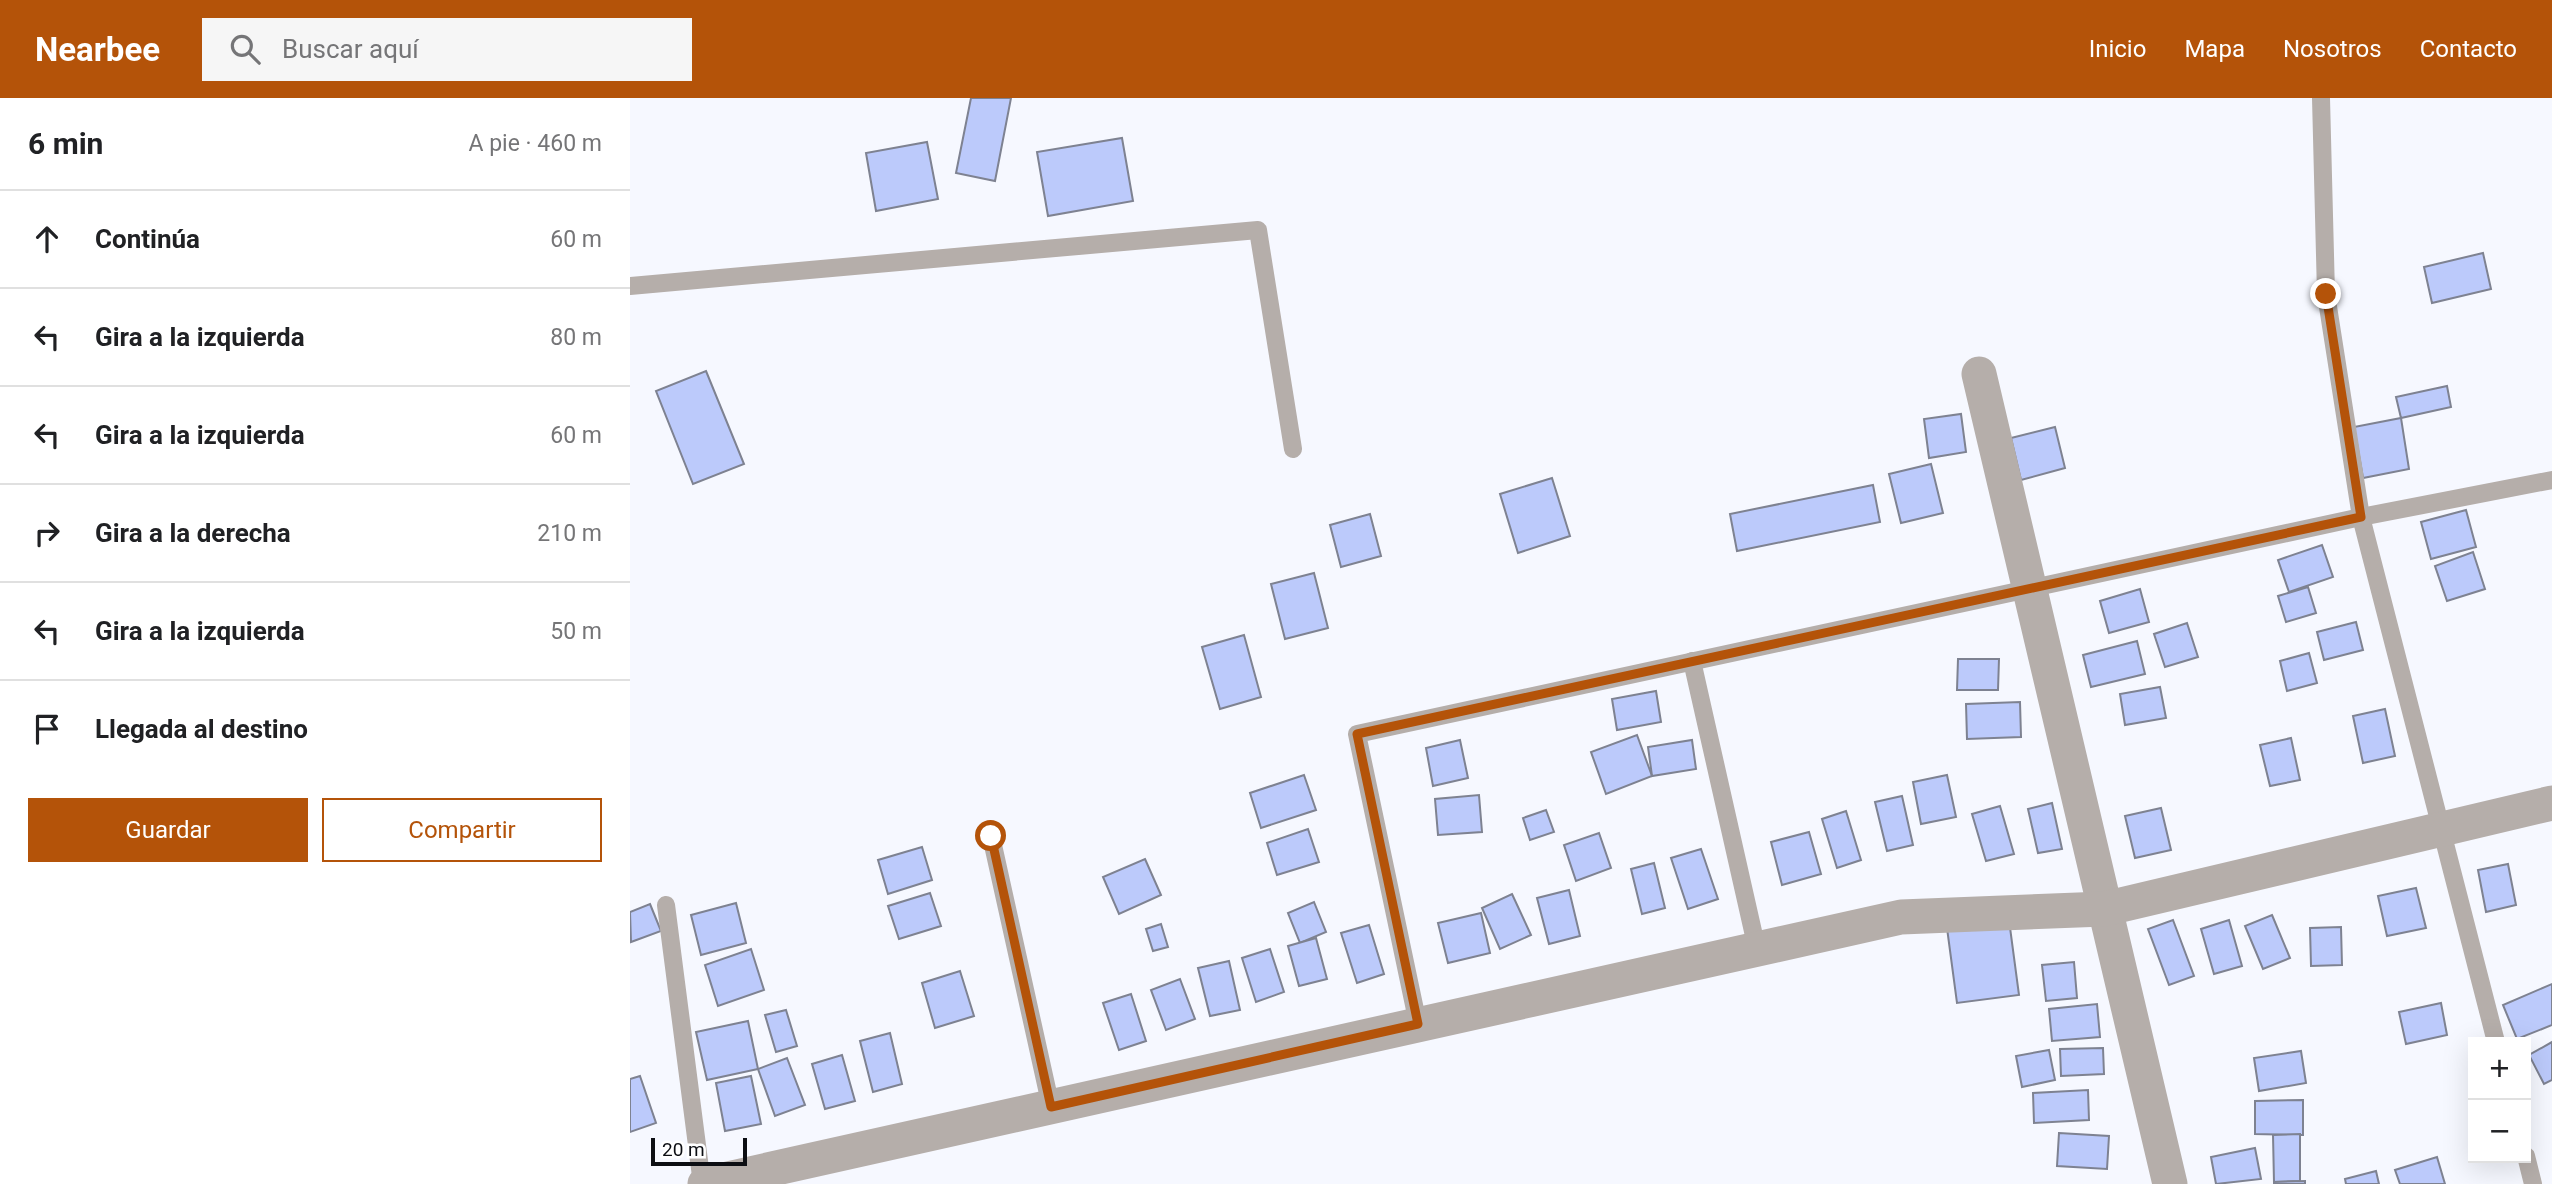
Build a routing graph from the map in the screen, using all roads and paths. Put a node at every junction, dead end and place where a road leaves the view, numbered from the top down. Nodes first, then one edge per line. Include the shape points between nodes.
1 (2321, 98) edge
2 (630, 286) edge
3 (1979, 374) dead end
4 (1293, 449) dead end
5 (2552, 480) edge
6 (2361, 517) junction
7 (2029, 589) junction
8 (1692, 661) junction
9 (2552, 803) edge
10 (2442, 831) junction
11 (991, 836) dead end
12 (666, 905) dead end
13 (2104, 909) junction
14 (1757, 949) junction
15 (1418, 1024) junction
16 (2495, 1037) edge
17 (1051, 1107) junction
18 (2528, 1163) edge
19 (703, 1184) edge
20 (2170, 1184) edge
21 (2533, 1184) edge

1 - 6 lane via 2326,294
2 - 4 lane via 1258,230
3 - 7 street
5 - 6 lane
6 - 7 lane
6 - 10 lane
7 - 8 lane
7 - 13 street
8 - 14 lane
8 - 15 lane via 1357,734
9 - 10 street
10 - 13 street
10 - 16 lane
11 - 17 lane
12 - 19 lane
13 - 14 street via 1901,916
13 - 20 street
14 - 15 street
15 - 17 street
17 - 19 street
18 - 21 lane

